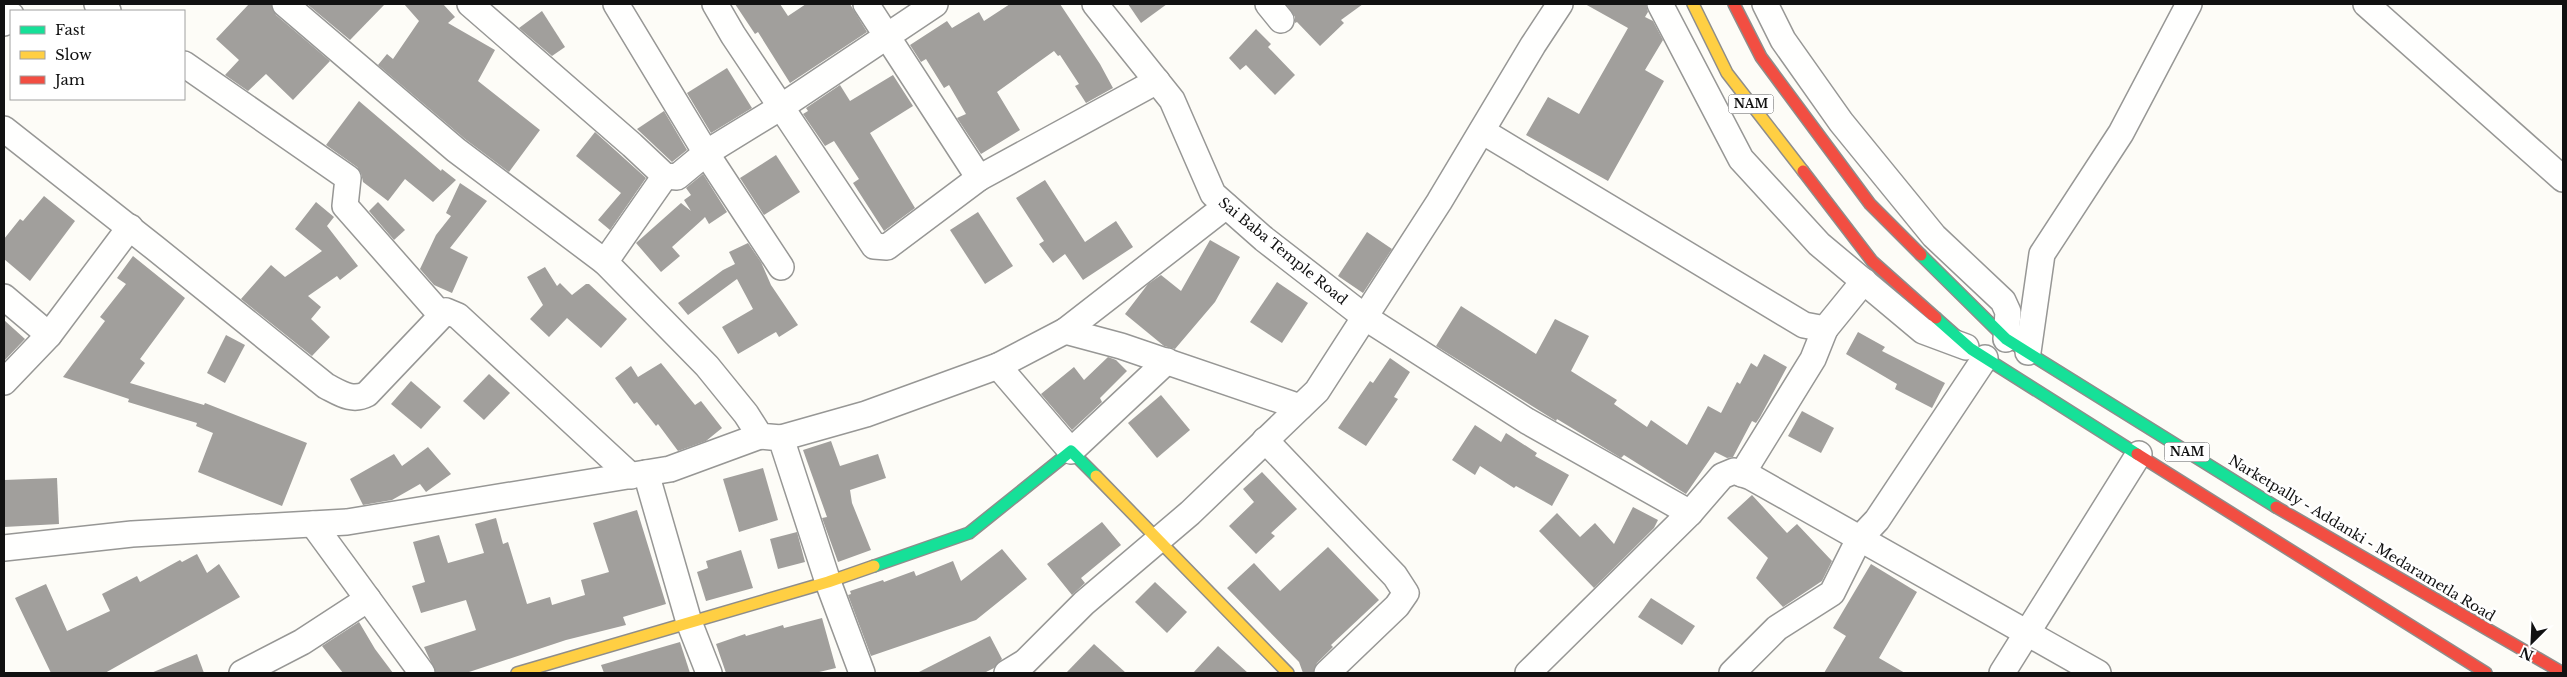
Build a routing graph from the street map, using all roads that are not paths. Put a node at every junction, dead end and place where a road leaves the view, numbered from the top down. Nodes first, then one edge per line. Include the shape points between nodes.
1 (285, 4) edge
2 (470, 4) edge
3 (616, 4) edge
4 (715, 4) edge
5 (866, 4) edge
6 (935, 4) edge
7 (1095, 4) edge
8 (1560, 4) edge
9 (1660, 4) edge
10 (1692, 4) edge
11 (1734, 4) edge
12 (1766, 4) edge
13 (2189, 4) edge
14 (2366, 4) edge
15 (886, 35) junction
16 (185, 65) edge
17 (1157, 82) junction
18 (781, 106) junction
19 (4, 130) edge
20 (1482, 131) junction
21 (706, 153) junction
22 (665, 176) junction
23 (979, 178) junction
24 (2563, 179) edge
25 (1226, 206) junction
26 (130, 227) junction
27 (605, 262) junction
28 (781, 267) dead end
29 (1864, 282) junction
30 (4, 297) edge
31 (441, 315) junction
32 (1366, 318) junction
33 (1825, 330) junction
34 (1065, 332) junction
35 (50, 335) junction
36 (2006, 339) junction
37 (2028, 352) junction
38 (1978, 353) junction
39 (1167, 361) junction
40 (998, 366) junction
41 (4, 382) edge
42 (1300, 407) junction
43 (771, 437) junction
44 (1265, 440) junction
45 (1071, 451) junction
46 (2138, 454) junction
47 (1742, 474) junction
48 (638, 475) junction
49 (1690, 513) junction
50 (313, 524) junction
51 (1859, 539) junction
52 (1157, 540) junction
53 (4, 548) edge
54 (828, 582) junction
55 (368, 599) junction
56 (689, 622) junction
57 (2027, 634) junction
58 (242, 673) edge
59 (422, 673) edge
60 (517, 673) edge
61 (709, 673) edge
62 (862, 673) edge
63 (1007, 673) edge
64 (1288, 673) edge
65 (1327, 673) edge
66 (1528, 673) edge
67 (1732, 673) edge
68 (2002, 673) edge
69 (2098, 673) edge
70 (2486, 673) edge
71 (2563, 673) edge

1 - 27 street via 456,150
2 - 22 street
3 - 21 street
4 - 18 street
5 - 15 street
6 - 15 street
7 - 17 street, Sai Baba Temple Road
8 - 20 street
9 - 29 street via 1741,159 1819,244
10 - 38 main road, NAM via 1727,73 1872,261
11 - 36 main road, Narketpally - Addanki - Medarametla Road / NAM via 1761,56 1870,204
12 - 36 street via 1783,40 1841,122 1934,236 2003,300 2009,317
13 - 37 street via 2121,133 2042,254
14 - 24 street
15 - 18 street
15 - 23 street
16 - 31 street via 348,178 345,206
17 - 23 street
17 - 25 street, Sai Baba Temple Road via 1172,100 1213,194
18 - 21 street
18 - 23 street via 874,246 887,247
19 - 26 street
20 - 32 street
20 - 33 street via 1804,325
21 - 22 street via 677,177
21 - 28 street
22 - 27 street
25 - 32 street, Sai Baba Temple Road
25 - 34 street
26 - 31 street via 326,386 345,396 358,398 367,394
26 - 35 street
27 - 43 street
29 - 33 street
29 - 38 street via 1923,331
30 - 35 street
31 - 48 street via 446,311 458,316
32 - 42 street via 1316,391
32 - 49 street, Sai Baba Temple Road via 1527,421
33 - 47 street via 1813,359
34 - 39 street
34 - 40 street
35 - 41 street
36 - 37 main road, Narketpally - Addanki - Medarametla Road / NAM
37 - 71 main road, Narketpally - Addanki - Medarametla Road / NAM via 2292,516
38 - 46 main road, NAM
38 - 51 street via 1876,520
39 - 42 street
39 - 45 street
40 - 43 street via 866,414
40 - 45 street
42 - 44 street
43 - 48 street via 670,469
43 - 54 street
44 - 52 street via 1190,513
44 - 65 street via 1395,576 1406,593 1397,606
45 - 52 main road
45 - 54 main road via 969,533
46 - 57 street
46 - 70 main road, NAM
47 - 49 street via 1734,472 1722,476
47 - 51 street
48 - 50 street via 347,522
48 - 56 street
49 - 66 street
50 - 53 street via 132,534
50 - 55 street
51 - 57 street
51 - 67 street via 1832,593 1777,628
52 - 63 street via 1084,603 1025,662
52 - 64 main road
54 - 56 main road
54 - 62 street
55 - 58 street via 302,642
55 - 59 street
56 - 60 main road
56 - 61 street
57 - 68 street
57 - 69 street

